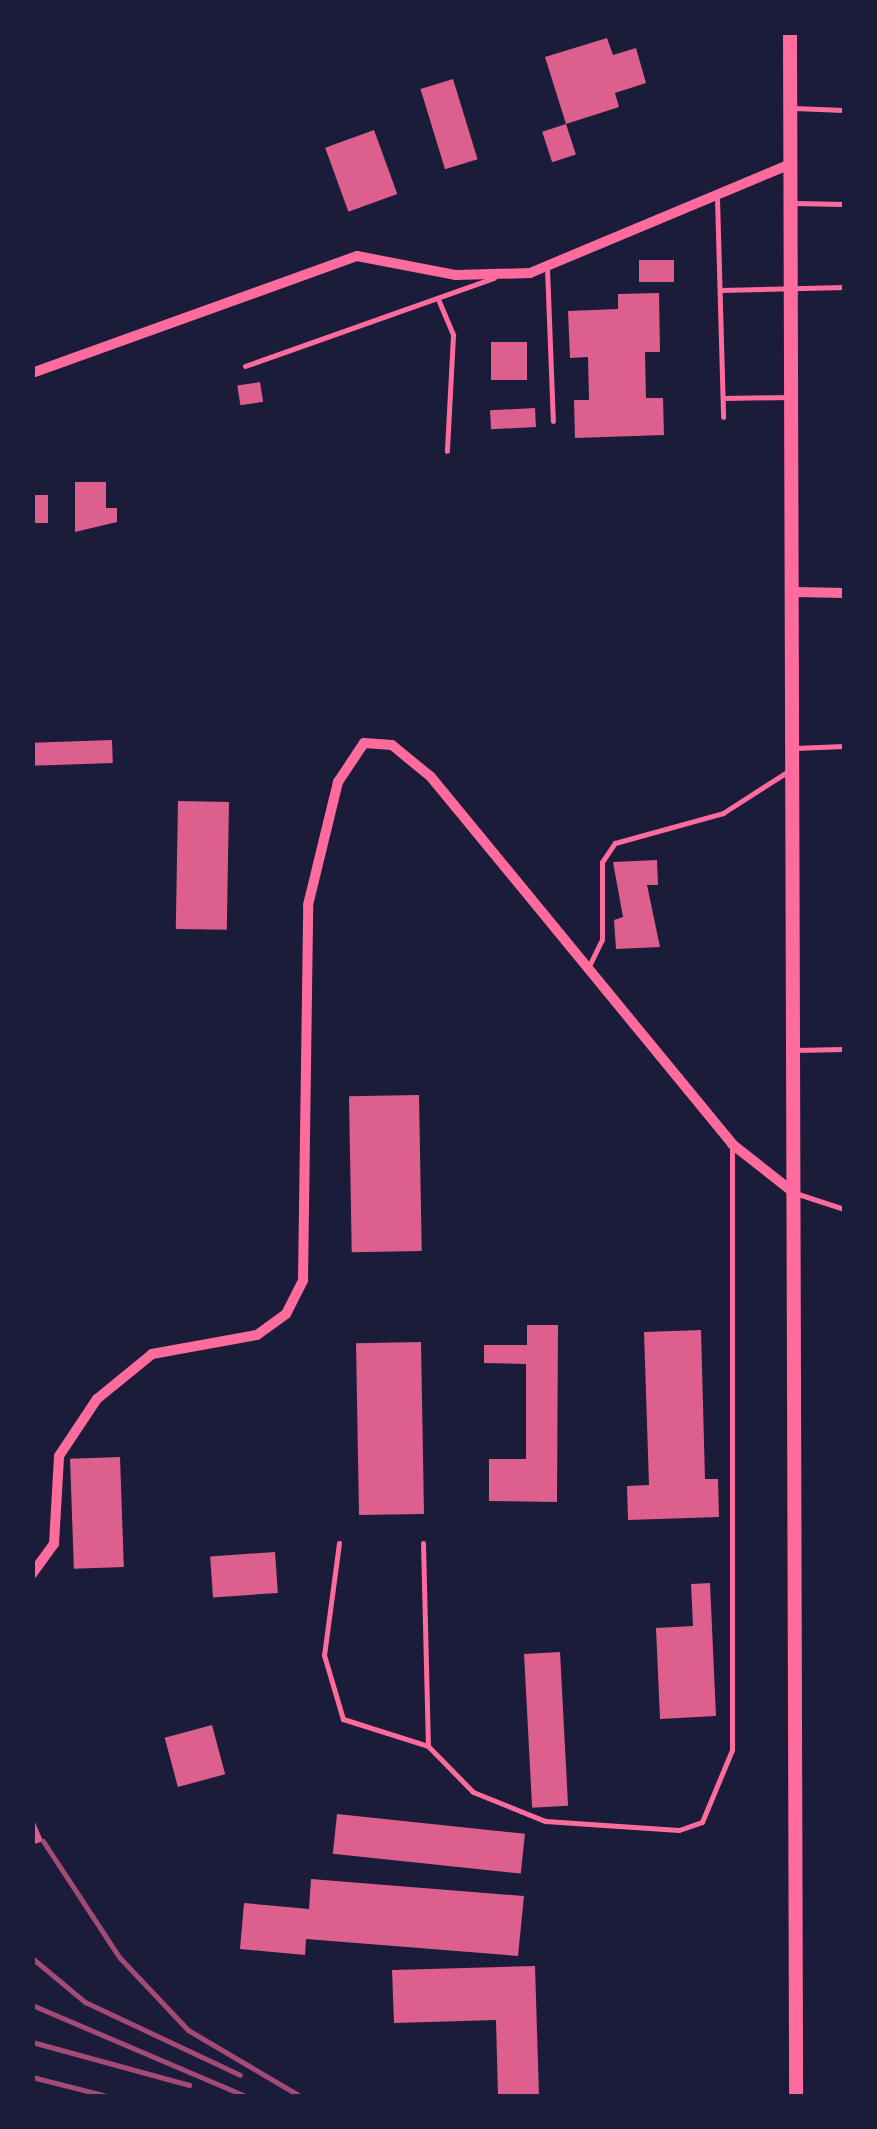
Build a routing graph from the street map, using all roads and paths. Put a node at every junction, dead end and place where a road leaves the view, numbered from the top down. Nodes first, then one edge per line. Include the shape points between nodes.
1 (790, 32) edge
2 (790, 108) junction
3 (844, 110) edge
4 (791, 164) junction
5 (717, 195) junction
6 (791, 203) junction
7 (844, 204) edge
8 (547, 266) junction
9 (494, 278) junction
10 (791, 287) junction
11 (844, 287) edge
12 (720, 290) junction
13 (438, 299) junction
14 (244, 366) dead end
15 (32, 373) edge
16 (792, 397) junction
17 (723, 398) junction
18 (724, 418) dead end
19 (553, 421) dead end
20 (446, 450) dead end
21 (794, 592) junction
22 (844, 592) edge
23 (844, 746) edge
24 (792, 748) junction
25 (793, 768) junction
26 (588, 969) junction
27 (844, 1049) edge
28 (792, 1050) junction
29 (732, 1144) junction
30 (792, 1192) junction
31 (844, 1210) edge
32 (339, 1543) dead end
33 (423, 1543) dead end
34 (32, 1574) edge
35 (428, 1746) junction
36 (796, 2096) edge

1 - 2 main road
2 - 3 lane
2 - 4 main road
4 - 5 street
4 - 6 main road
5 - 8 street
5 - 12 lane
6 - 7 lane
6 - 10 main road
8 - 9 street
8 - 19 lane
9 - 13 lane
9 - 15 street via 356,256
10 - 11 lane
10 - 12 lane
10 - 16 main road
12 - 17 lane
13 - 14 lane
13 - 20 lane via 453,335
16 - 17 lane
16 - 21 main road
17 - 18 lane
21 - 22 street
21 - 24 main road
23 - 24 lane
24 - 25 main road
25 - 26 lane via 723,813 615,843 602,862 602,939
25 - 28 main road
26 - 29 street
26 - 34 street via 431,777 392,745 364,743 352,753 308,905 303,1280 286,1314 257,1334 152,1354 97,1399 59,1456 54,1544
27 - 28 lane
28 - 30 main road
29 - 30 street
29 - 35 lane via 732,1750 702,1822 679,1830 545,1821 472,1792
30 - 31 lane
30 - 36 main road
32 - 35 lane via 326,1689 343,1719
33 - 35 lane

